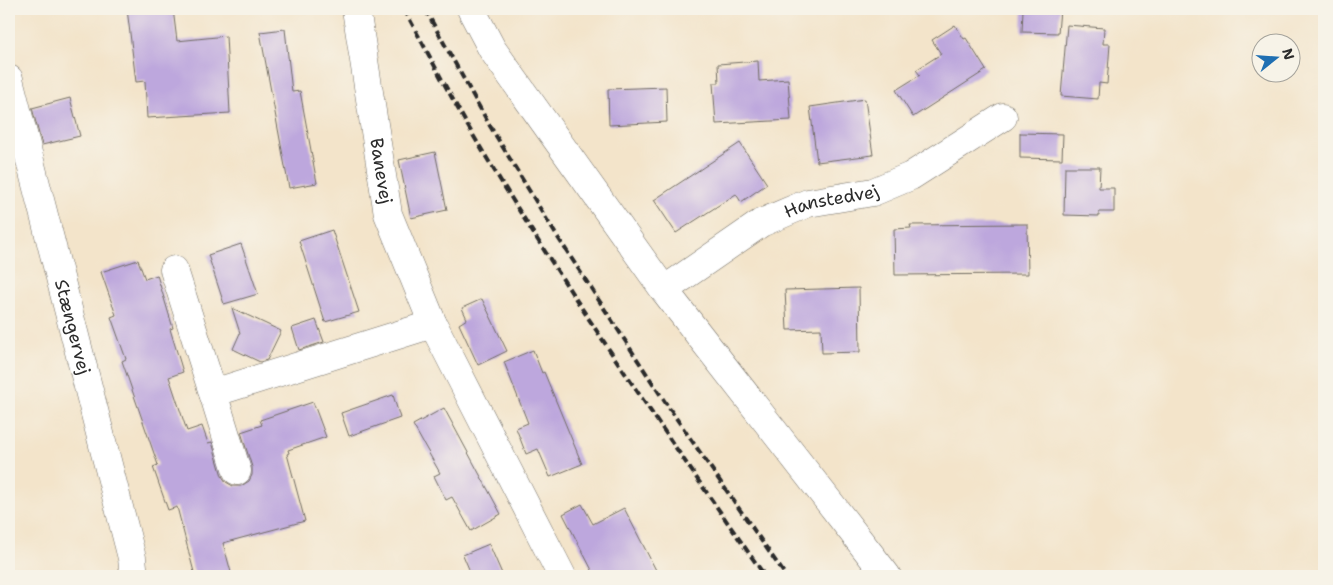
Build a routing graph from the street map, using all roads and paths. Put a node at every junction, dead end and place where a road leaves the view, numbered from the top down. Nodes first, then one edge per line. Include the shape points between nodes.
1 (356, 9) edge
2 (471, 9) edge
3 (9, 79) edge
4 (1003, 117) dead end
5 (174, 270) dead end
6 (664, 290) junction
7 (433, 324) junction
8 (213, 393) junction
9 (237, 471) dead end
10 (134, 576) edge
11 (562, 576) edge
12 (886, 576) edge

1 - 7 street, Banevej via 388,214
2 - 6 street via 492,49
3 - 10 street, Stængervej via 130,549
4 - 6 street, Hanstedvej via 911,176 873,192 808,203 761,223
5 - 8 street
6 - 12 street
7 - 8 street
7 - 11 street, Banevej
8 - 9 street

